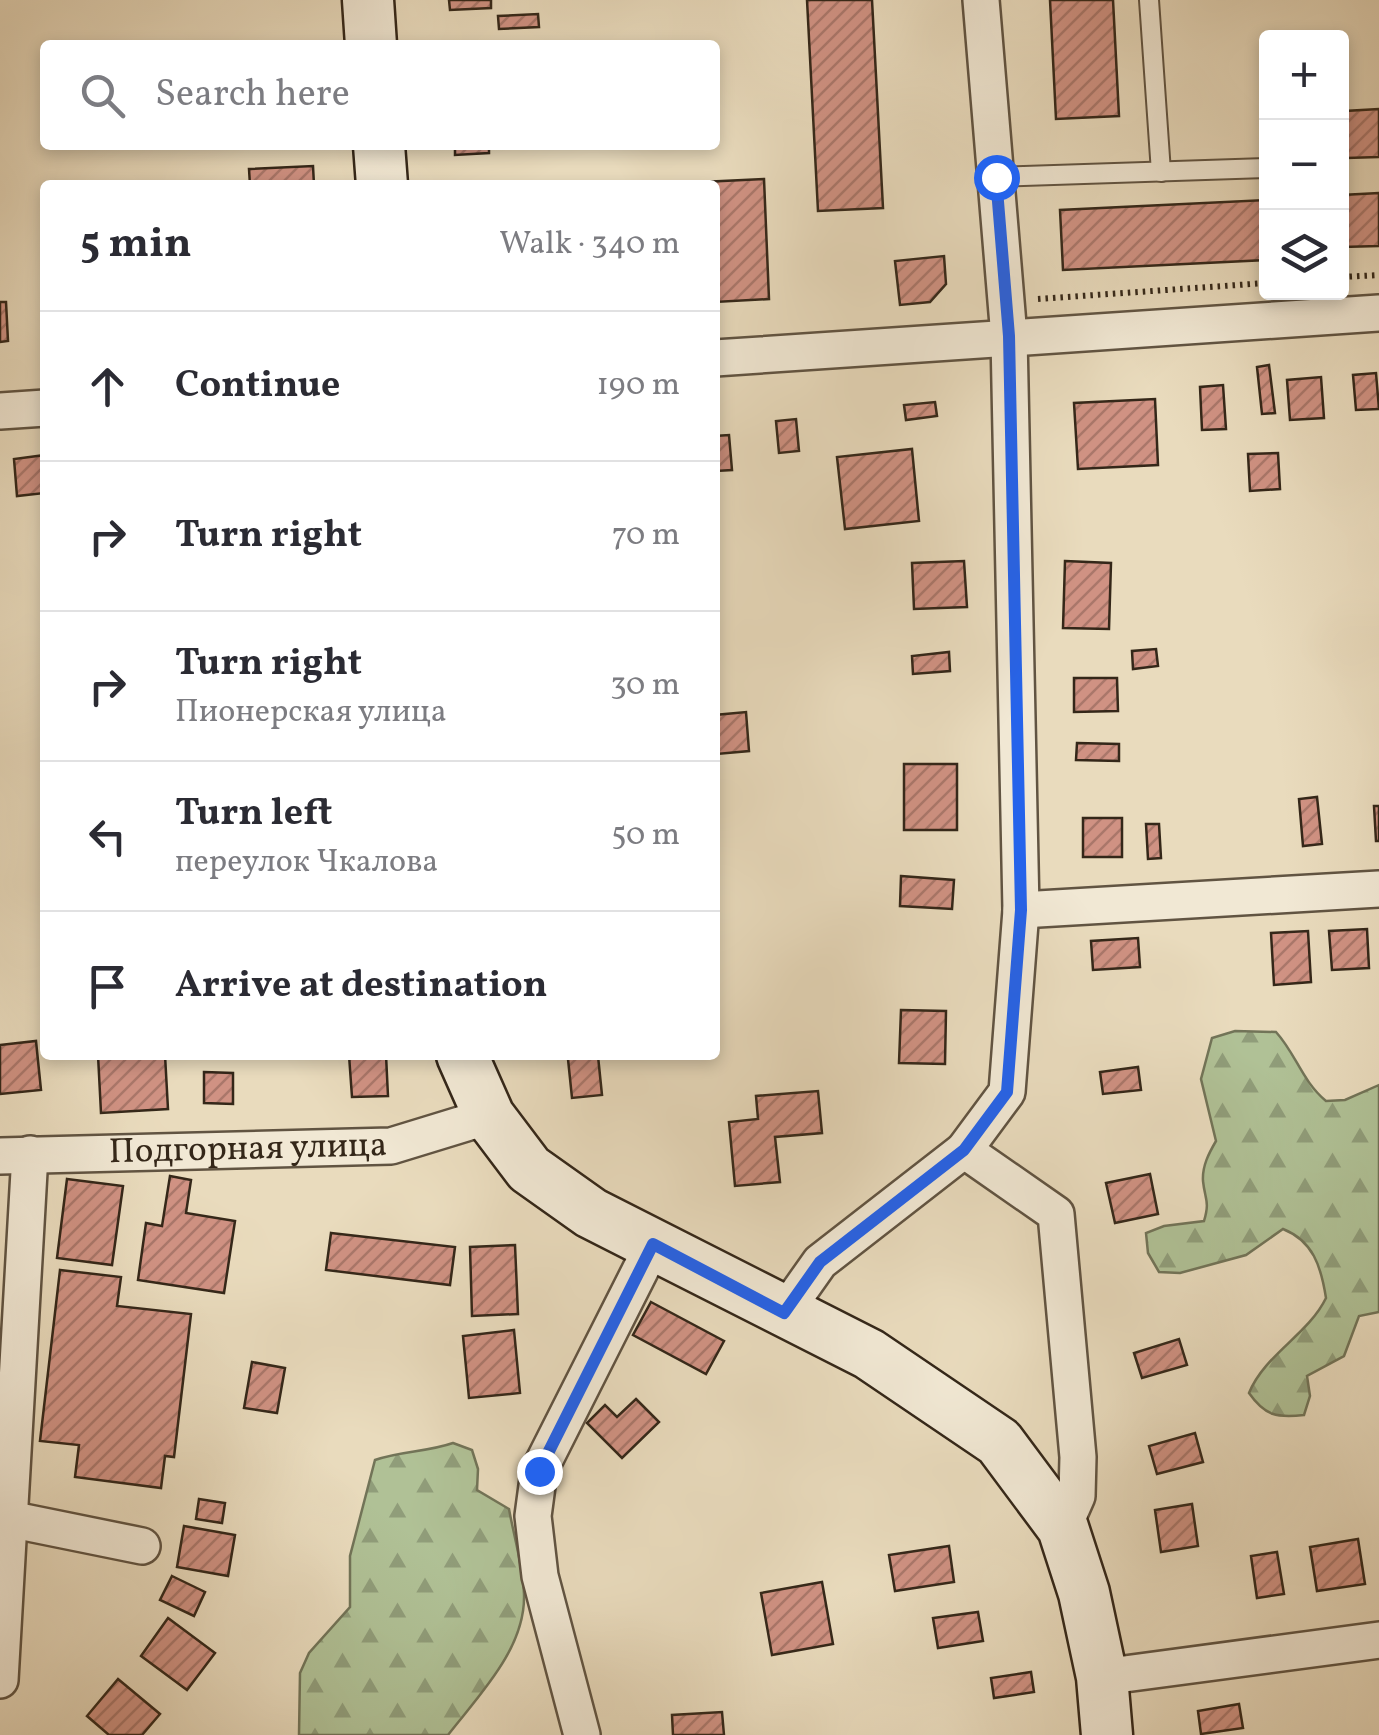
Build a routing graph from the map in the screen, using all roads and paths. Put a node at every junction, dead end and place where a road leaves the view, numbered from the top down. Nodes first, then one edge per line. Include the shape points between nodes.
1 (368, 0) edge
2 (981, 0) edge
3 (1148, 0) edge
4 (372, 40) edge
5 (379, 150) edge
6 (1259, 168) edge
7 (1161, 172) junction
8 (996, 177) junction
9 (382, 180) edge
10 (1379, 275) edge
11 (1349, 277) edge
12 (1259, 284) edge
13 (1379, 313) edge
14 (1008, 319) junction
15 (720, 357) edge
16 (40, 408) edge
17 (0, 412) edge
18 (1379, 888) edge
19 (1021, 910) junction
20 (464, 1060) edge
21 (489, 1116) junction
22 (964, 1150) junction
23 (15, 1155) edge
24 (653, 1244) junction
25 (784, 1313) junction
26 (10, 1519) junction
27 (1063, 1528) junction
28 (142, 1546) dead end
29 (1379, 1640) edge
30 (1102, 1678) junction
31 (0, 1680) edge
32 (582, 1735) edge
33 (1107, 1735) edge

1 - 4 main road
2 - 8 street
3 - 7 lane
5 - 9 main road
6 - 7 lane
7 - 8 lane
8 - 14 street
10 - 11 path
12 - 14 path
13 - 14 street
14 - 15 street
14 - 19 street
16 - 17 street
18 - 19 street
19 - 22 street via 1007,1092
20 - 21 main road
21 - 23 street, Подгорная улица via 392,1146
21 - 24 main road via 529,1169 591,1213
22 - 25 street via 820,1262
22 - 27 street via 1056,1214 1078,1457 1077,1496
23 - 26 street
24 - 25 main road
24 - 32 street via 539,1471 533,1516 540,1576
25 - 27 main road via 869,1354 999,1442
26 - 28 street
26 - 31 street
27 - 30 main road
29 - 30 street
30 - 33 main road

